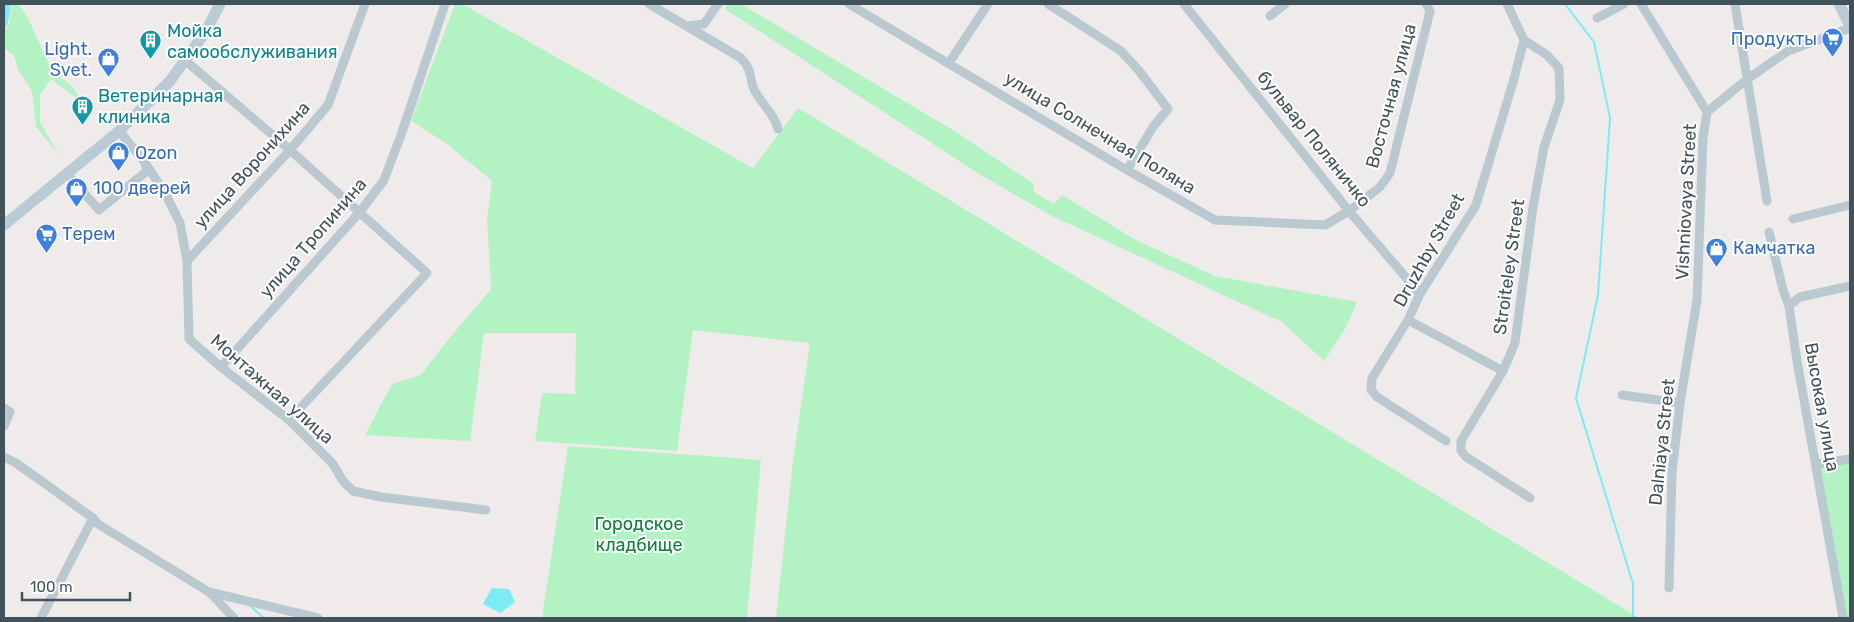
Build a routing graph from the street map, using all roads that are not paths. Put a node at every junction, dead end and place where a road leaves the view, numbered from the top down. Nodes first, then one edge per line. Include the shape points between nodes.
1 (220, 4) edge
2 (365, 4) edge
3 (445, 4) edge
4 (649, 4) edge
5 (718, 4) edge
6 (849, 4) edge
7 (988, 4) edge
8 (1048, 4) edge
9 (1184, 4) edge
10 (1285, 4) edge
11 (1426, 4) edge
12 (1508, 4) edge
13 (1624, 4) edge
14 (1641, 4) edge
15 (1735, 4) edge
16 (1840, 4) edge
17 (1270, 16) dead end
18 (1598, 18) dead end
19 (688, 26) junction
20 (1850, 27) edge
21 (1524, 40) junction
22 (186, 61) junction
23 (949, 62) junction
24 (1746, 80) junction
25 (1707, 112) junction
26 (778, 129) dead end
27 (119, 131) junction
28 (290, 150) junction
29 (144, 161) junction
30 (1127, 170) junction
31 (66, 173) junction
32 (1767, 201) dead end
33 (1850, 205) edge
34 (1350, 211) junction
35 (359, 212) junction
36 (1792, 219) dead end
37 (4, 226) edge
38 (1769, 232) dead end
39 (187, 260) junction
40 (1850, 286) edge
41 (1420, 294) junction
42 (1697, 300) joint
43 (1789, 306) junction
44 (1408, 320) junction
45 (221, 367) junction
46 (1503, 371) junction
47 (1622, 395) dead end
48 (1680, 403) junction
49 (4, 408) edge
50 (289, 420) junction
51 (4, 426) edge
52 (1446, 441) dead end
53 (4, 457) edge
54 (1850, 459) edge
55 (1816, 464) junction
56 (1530, 498) dead end
57 (486, 510) dead end
58 (93, 518) junction
59 (1669, 588) dead end
60 (208, 592) junction
61 (41, 618) edge
62 (234, 618) edge
63 (318, 618) edge
64 (1843, 618) edge

1 - 22 street
2 - 28 street, улица Воронихина via 328,106
3 - 35 street, улица Тропинина via 384,180
4 - 19 street
5 - 19 street via 704,24
6 - 23 street, улица Солнечная Поляна
7 - 23 street
8 - 30 street via 1121,50 1168,109
9 - 34 street, бульвар Поляничко
10 - 17 street
11 - 34 street, Восточная улица via 1430,11 1390,173 1380,187
12 - 21 street
13 - 18 street
14 - 25 street, Vishniovaya Street
15 - 24 street
16 - 20 street
19 - 26 street via 741,58 749,67 754,88
20 - 24 street via 1788,51
21 - 41 street, Druzhby Street via 1476,205
21 - 46 street, Stroiteley Street via 1547,55 1559,68 1560,100 1544,148 1533,207 1515,343
22 - 27 street
22 - 28 street
23 - 30 street, улица Солнечная Поляна
24 - 25 street
24 - 32 street
25 - 42 street, Vishniovaya Street via 1703,138
27 - 29 street, Монтажная улица
27 - 31 street
28 - 35 street
28 - 39 street, улица Воронихина
29 - 31 street via 148,171 98,210
29 - 39 street, Монтажная улица via 180,223
30 - 34 street, улица Солнечная Поляна via 1215,220 1325,225
31 - 37 street
33 - 36 street
34 - 41 street, бульвар Поляничко
35 - 45 street, улица Тропинина
35 - 50 street via 427,273
38 - 43 street, Высокая улица
39 - 45 street, Монтажная улица via 189,338
40 - 43 street via 1800,297
41 - 44 street, Druzhby Street
42 - 48 street, Dalniaya Street
43 - 55 street, Высокая улица
44 - 46 street
44 - 52 street, Druzhby Street via 1372,378 1371,390
45 - 50 street, Монтажная улица
46 - 56 street, Stroiteley Street via 1461,441 1461,450 1465,456
47 - 48 street
48 - 59 street, Dalniaya Street via 1672,473
49 - 51 street via 10,412
50 - 57 street, Монтажная улица via 334,464 342,481 353,491
53 - 58 street
54 - 55 street
55 - 64 street, Высокая улица
58 - 60 street
58 - 61 street
60 - 62 street
60 - 63 street

